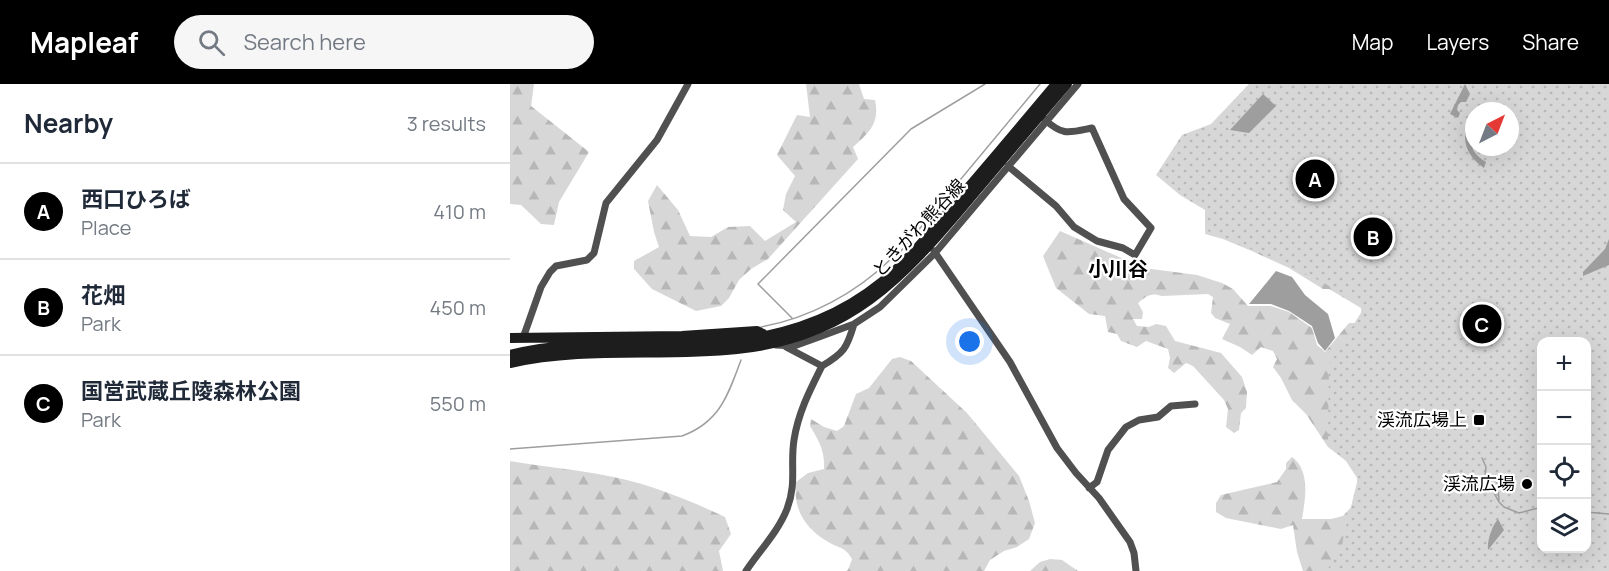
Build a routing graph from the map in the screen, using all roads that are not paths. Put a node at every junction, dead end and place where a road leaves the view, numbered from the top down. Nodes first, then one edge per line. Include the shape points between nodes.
1 (688, 84) edge
2 (1056, 84) edge
3 (1067, 84) edge
4 (1078, 84) edge
5 (1043, 118) junction
6 (1008, 166) junction
7 (929, 247) junction
8 (854, 324) junction
9 (510, 338) edge
10 (523, 338) junction
11 (761, 342) junction
12 (786, 347) junction
13 (510, 356) edge
14 (510, 363) edge
15 (822, 366) junction
16 (1195, 404) dead end
17 (1089, 488) junction
18 (746, 571) edge
19 (1136, 571) edge

1 - 10 street via 657,140 606,203 594,253 586,260 556,266 550,272
2 - 7 main road, ときがわ熊谷線
3 - 5 main road, ときがわ熊谷線
4 - 5 street
5 - 6 street
5 - 6 street via 1066,134 1092,128 1124,199 1151,228 1135,255 1097,241 1074,227 1056,206
5 - 7 main road, ときがわ熊谷線
6 - 7 street
7 - 8 street via 880,307
7 - 11 main road, ときがわ熊谷線 via 851,304
7 - 17 street via 1010,362 1057,448
8 - 12 street
8 - 15 street via 848,346 840,356
9 - 10 main road
10 - 11 main road via 757,331
11 - 12 street
11 - 13 main road, ときがわ熊谷線 via 561,347
11 - 14 main road, ときがわ熊谷線 via 700,352 568,354
12 - 15 street
15 - 18 street via 799,414 792,452 794,480 787,508
16 - 17 street via 1171,406 1158,417 1126,427 1108,450 1097,482
17 - 19 street via 1130,542

